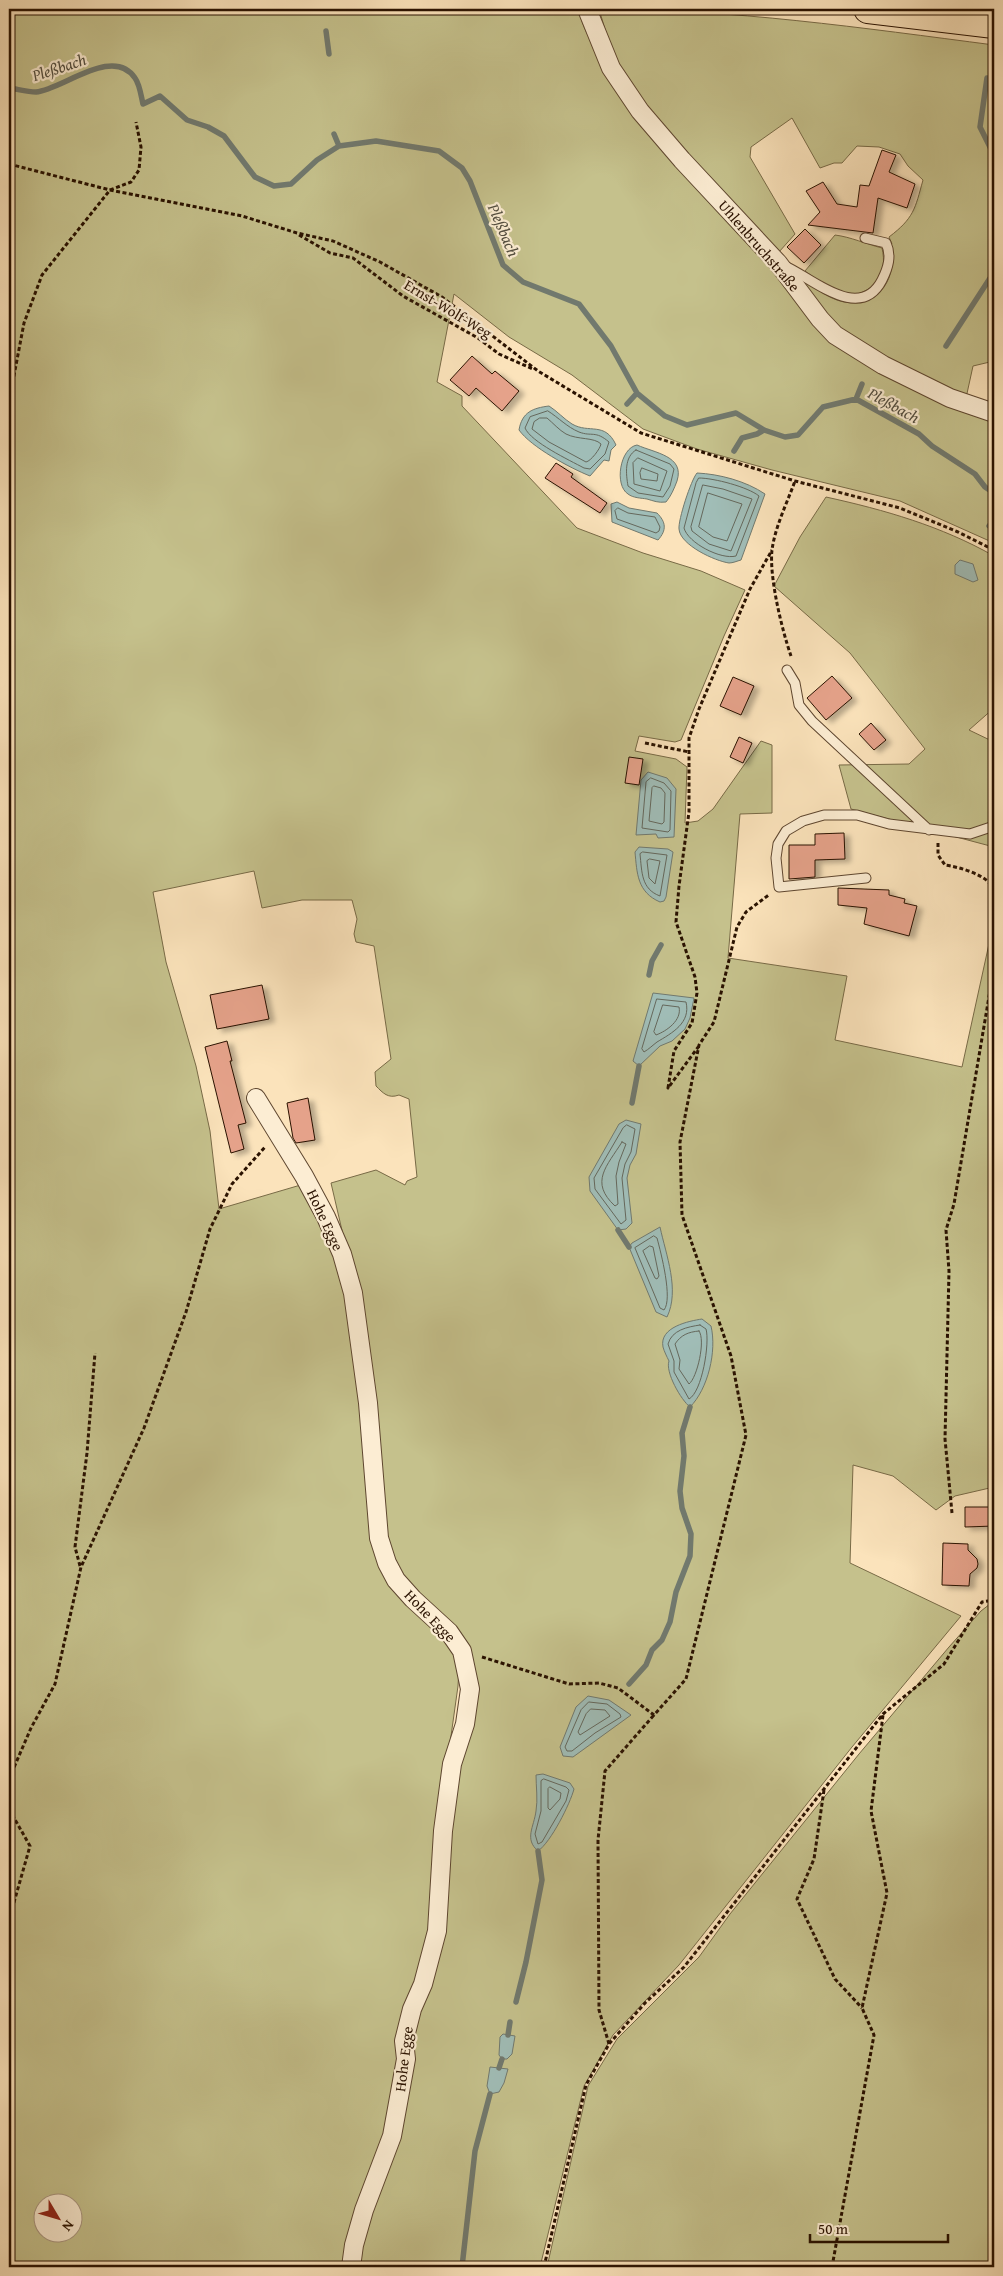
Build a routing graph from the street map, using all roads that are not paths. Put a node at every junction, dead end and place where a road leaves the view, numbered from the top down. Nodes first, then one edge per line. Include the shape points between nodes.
1 (587, 9) edge
2 (868, 9) edge
3 (994, 24) edge
4 (865, 238) dead end
5 (778, 263) junction
6 (994, 413) edge
7 (787, 670) dead end
8 (994, 826) edge
9 (929, 830) junction
10 (866, 878) dead end
11 (256, 1098) dead end
12 (351, 2267) edge

1 - 5 street, Uhlenbruchstraße via 611,68 635,104 682,160
2 - 3 highway
4 - 5 lane via 886,243 888,267 878,288 863,297 848,298 828,292 802,274
5 - 6 street, Uhlenbruchstraße via 820,318 836,335 860,352 950,398
7 - 9 lane via 795,683 799,705 812,721
8 - 9 lane via 970,834
9 - 10 lane via 857,815 824,815 803,820 786,831 778,844 779,886
11 - 12 street, Hohe Egge via 326,1217 342,1254 353,1294 367,1393 379,1538 387,1563 396,1580 449,1632 462,1651 470,1689 465,1724 452,1764 443,1831 437,1930 404,2041 406,2059 392,2136 364,2210

